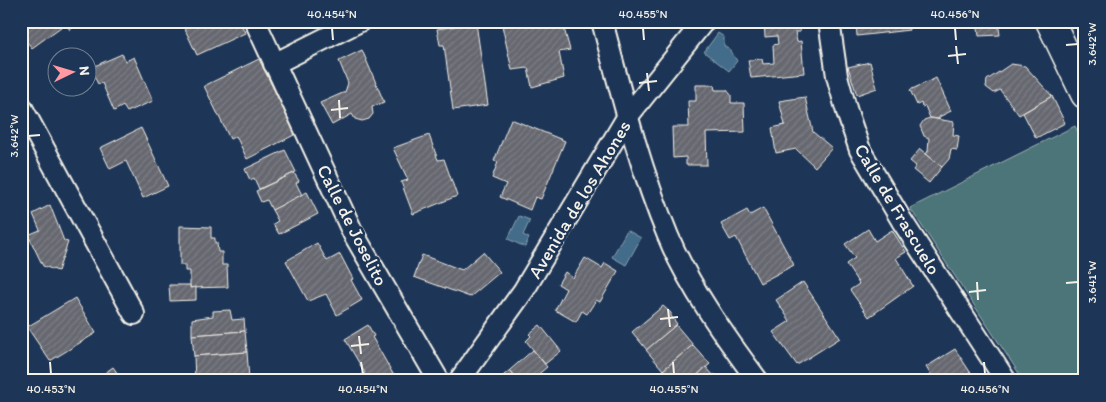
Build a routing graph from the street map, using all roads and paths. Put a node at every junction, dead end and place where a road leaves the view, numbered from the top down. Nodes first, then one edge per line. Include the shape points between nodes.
1 (255, 21) edge
2 (360, 21) edge
3 (602, 21) edge
4 (704, 21) edge
5 (830, 21) edge
6 (1050, 21) edge
7 (274, 64) junction
8 (1085, 94) edge
9 (21, 106) edge
10 (628, 116) junction
11 (134, 314) dead end
12 (439, 381) edge
13 (459, 381) edge
14 (758, 381) edge
15 (1006, 381) edge

1 - 7 street, Calle de Joselito
2 - 7 street
3 - 10 street
4 - 10 street, Avenida de los Ahones
5 - 15 street, Calle de Frascuelo via 837,76 860,150
6 - 8 street
7 - 12 street, Calle de Joselito via 353,233
9 - 11 street
10 - 13 street, Avenida de los Ahones via 524,290
10 - 14 street via 645,174 686,274

